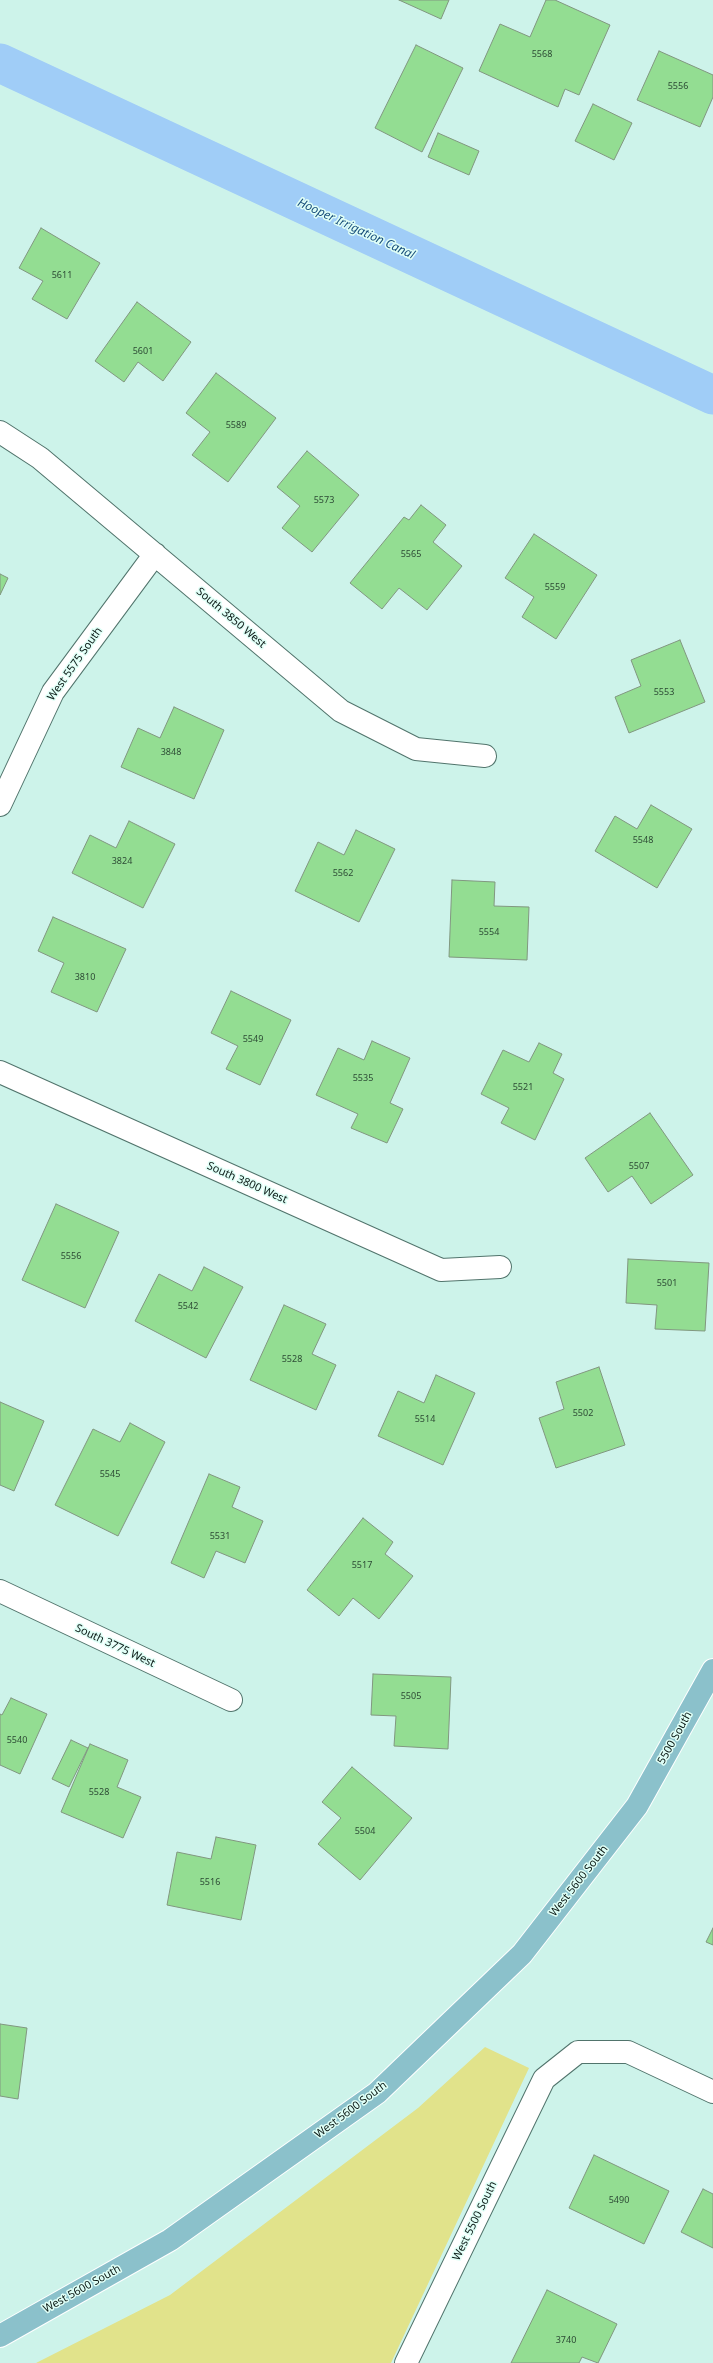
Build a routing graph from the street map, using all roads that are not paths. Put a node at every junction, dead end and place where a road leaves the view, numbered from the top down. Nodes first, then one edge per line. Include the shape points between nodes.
1 (0, 432) edge
2 (155, 554) junction
3 (485, 756) dead end
4 (0, 805) edge
5 (0, 1072) edge
6 (500, 1267) dead end
7 (0, 1591) edge
8 (713, 1670) edge
9 (231, 1700) dead end
10 (637, 1806) joint
11 (713, 2092) edge
12 (0, 2336) edge
13 (406, 2363) edge

1 - 2 street, South 3850 West via 40,458
2 - 3 street, South 3850 West via 341,711 416,749
2 - 4 street, West 5575 South via 53,692
5 - 6 street, South 3800 West via 440,1270
7 - 9 street, South 3775 West
8 - 10 main road, 5500 South
10 - 12 main road, West 5600 South via 522,1954 377,2093 170,2240
11 - 13 street, West 5500 South via 628,2052 578,2052 544,2079

